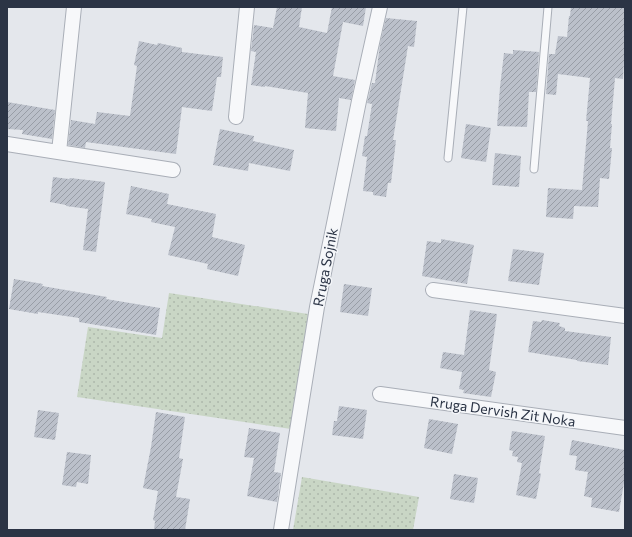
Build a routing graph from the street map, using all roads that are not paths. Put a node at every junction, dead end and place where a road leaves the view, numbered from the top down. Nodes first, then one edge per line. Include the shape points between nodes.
1 (74, 7) edge
2 (247, 7) edge
3 (380, 7) edge
4 (463, 7) edge
5 (548, 7) edge
6 (236, 117) dead end
7 (7, 144) edge
8 (59, 152) junction
9 (448, 158) dead end
10 (534, 169) dead end
11 (173, 170) dead end
12 (433, 290) dead end
13 (625, 316) edge
14 (380, 394) dead end
15 (625, 428) edge
16 (281, 530) edge

1 - 8 street
2 - 6 street
3 - 16 street, Rruga Sojnik via 358,101 317,307
4 - 9 lane
5 - 10 lane
7 - 8 street
8 - 11 street
12 - 13 street
14 - 15 street, Rruga Dervish Zit Noka

